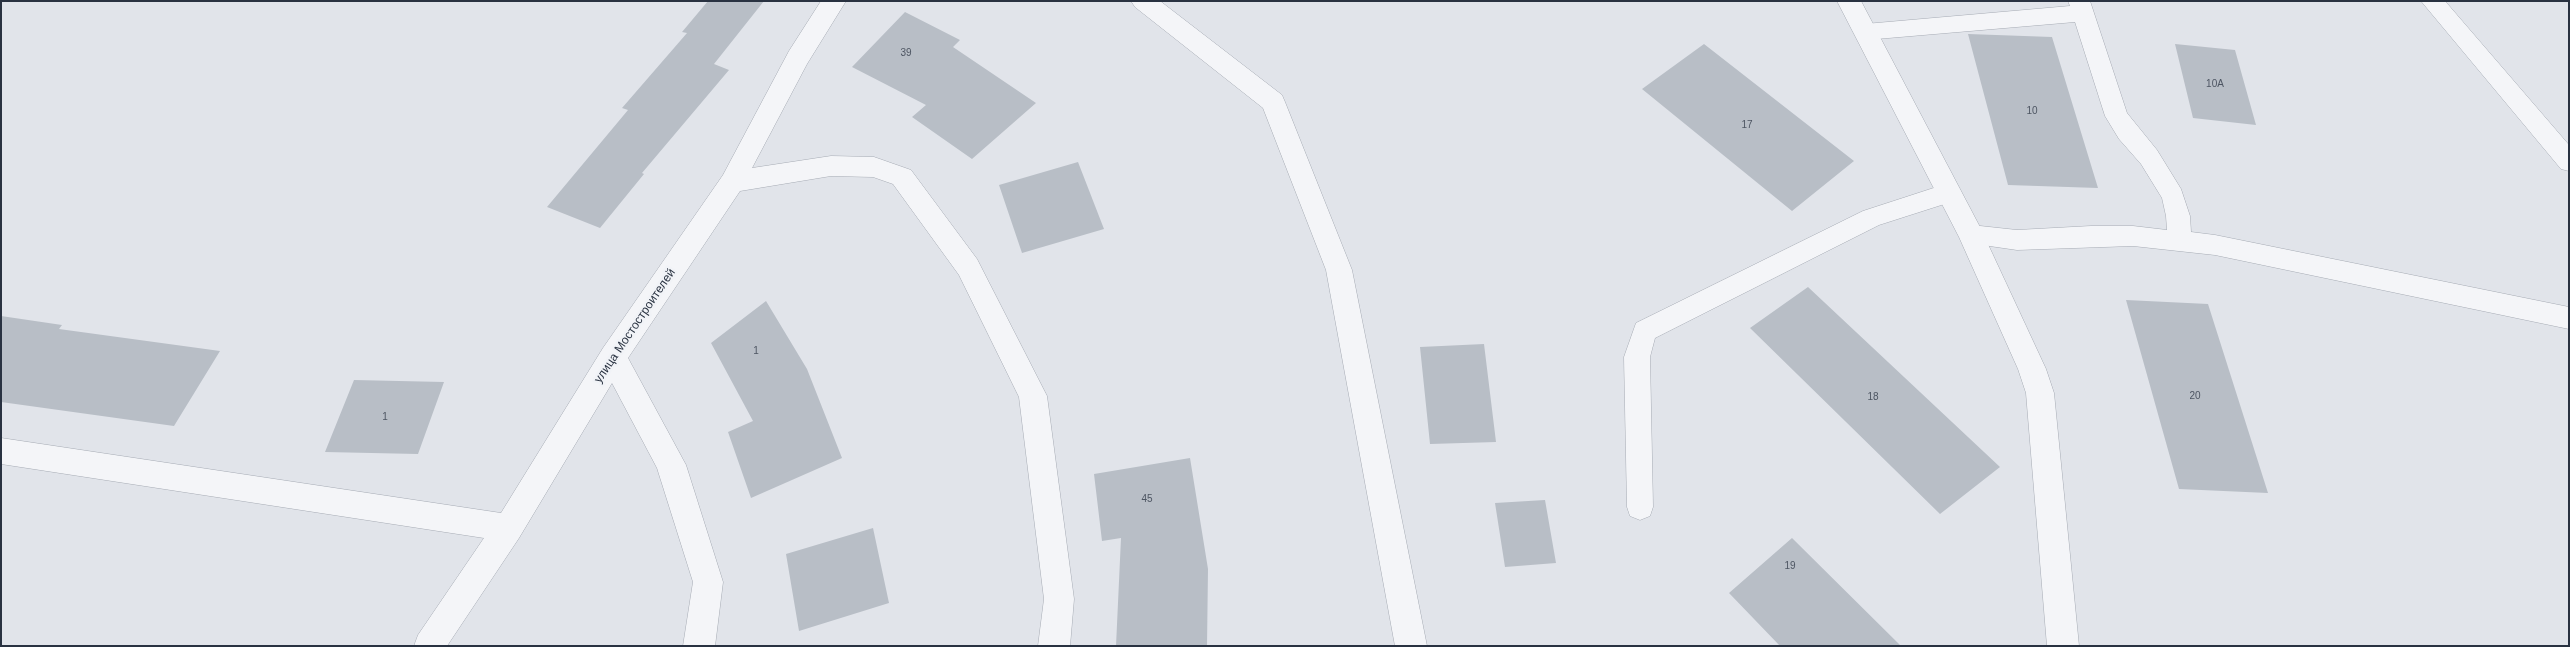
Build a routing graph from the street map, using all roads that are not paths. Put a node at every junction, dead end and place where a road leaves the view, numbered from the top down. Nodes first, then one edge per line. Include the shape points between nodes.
1 (834, 1) edge
2 (1143, 1) edge
3 (1849, 1) edge
4 (2432, 1) edge
5 (2080, 7) edge
6 (1865, 32) junction
7 (2569, 162) edge
8 (732, 182) junction
9 (1949, 193) junction
10 (1971, 235) junction
11 (2179, 240) junction
12 (2569, 318) edge
13 (613, 357) junction
14 (1, 451) edge
15 (1640, 507) dead end
16 (508, 528) junction
17 (429, 646) edge
18 (699, 646) edge
19 (1054, 646) edge
20 (1411, 646) edge
21 (2063, 646) edge

1 - 8 street, улица Мостостроителей via 798,58
2 - 20 street via 1273,102 1340,270
3 - 6 street
4 - 7 lane
5 - 6 lane
5 - 11 lane via 2116,116 2149,157 2173,196
6 - 9 street
8 - 13 street, улица Мостостроителей
8 - 19 street via 831,166 874,167 902,177 968,267 1033,396 1059,599
9 - 10 street
9 - 15 lane via 1871,218 1645,331 1637,357
10 - 11 lane via 2017,240 2091,236
10 - 21 street via 2040,393
11 - 12 lane
13 - 16 street, улица Мостостроителей
13 - 18 street via 671,465 708,582
14 - 16 street
16 - 17 street, улица Мостостроителей

